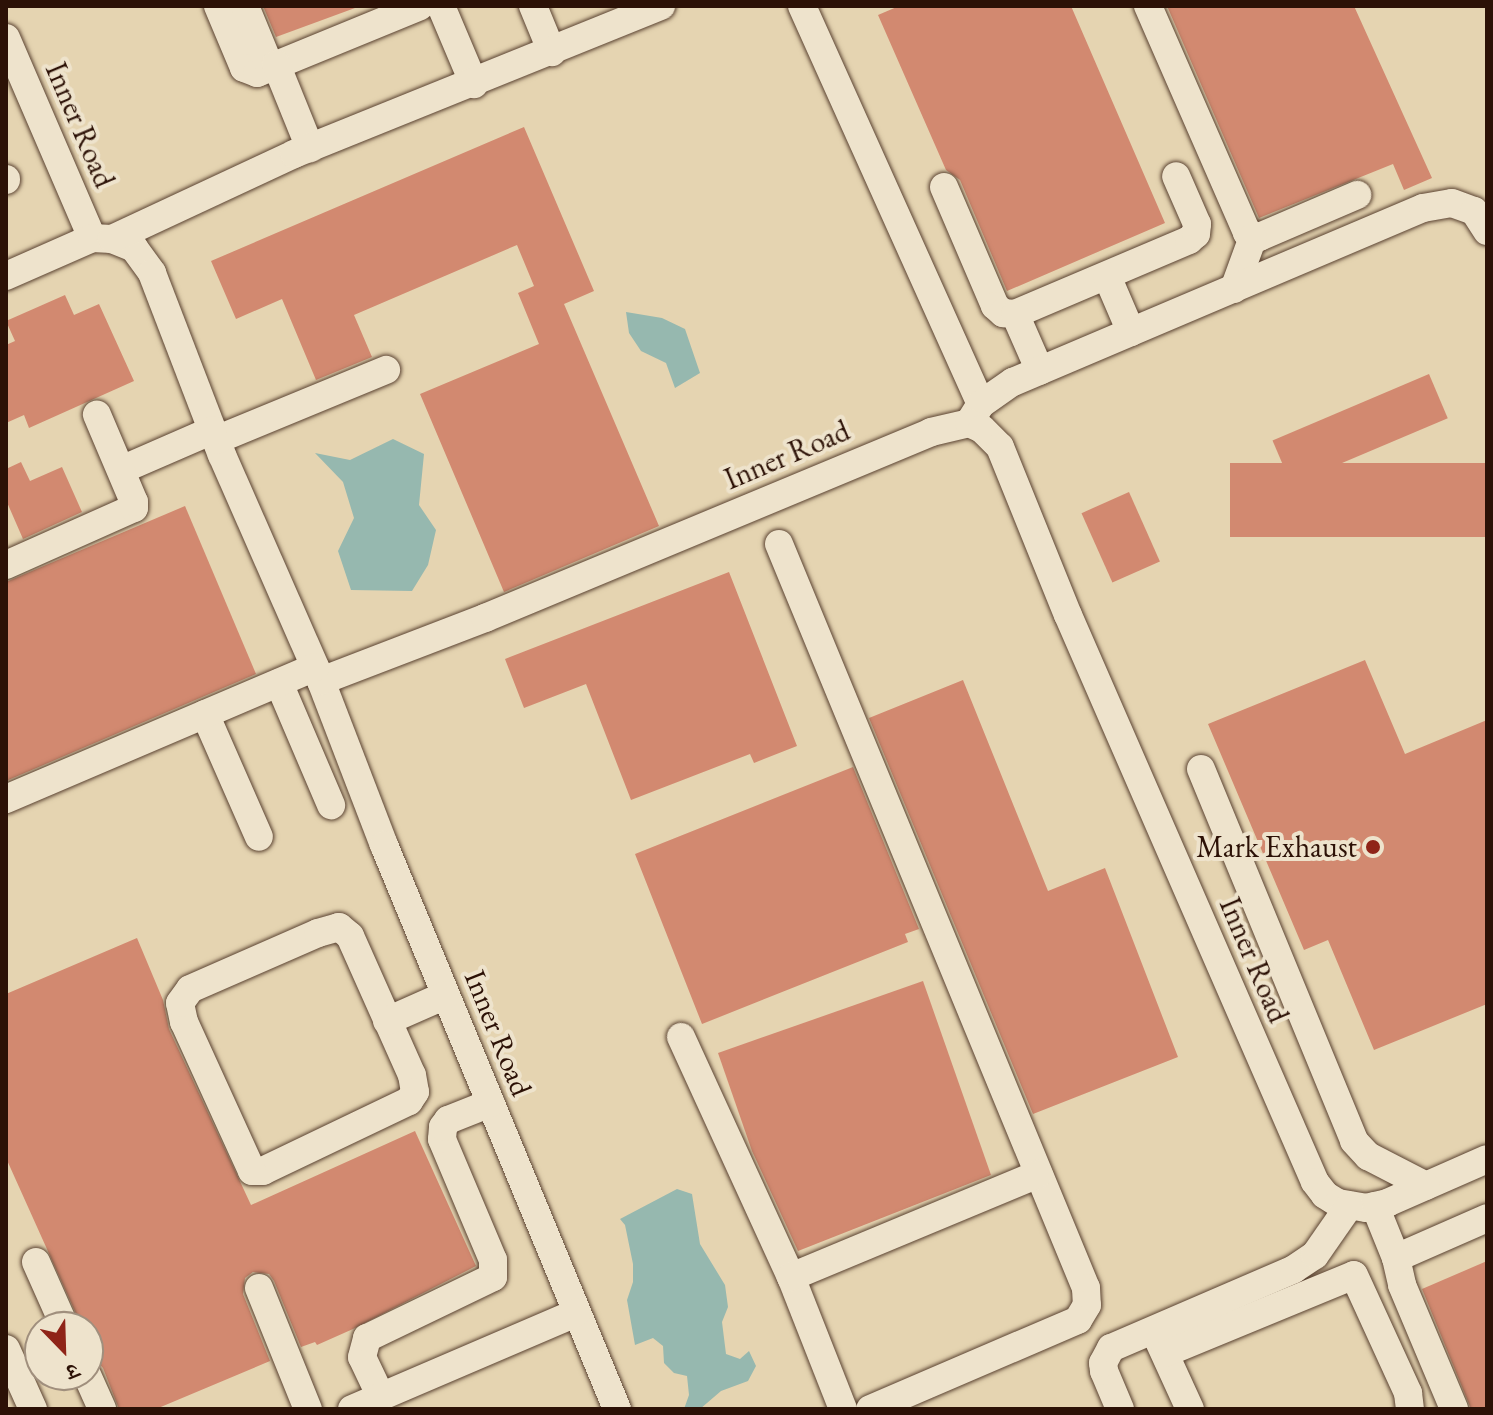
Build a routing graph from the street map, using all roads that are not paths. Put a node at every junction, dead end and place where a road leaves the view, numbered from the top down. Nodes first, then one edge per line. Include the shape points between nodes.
1 (218, 6) edge
2 (245, 6) edge
3 (420, 6) edge
4 (441, 6) edge
5 (533, 6) edge
6 (802, 6) edge
7 (1148, 6) edge
8 (655, 7) edge
9 (6, 38) edge
10 (552, 52) junction
11 (273, 66) junction
12 (474, 84) junction
13 (310, 148) junction
14 (1176, 176) dead end
15 (944, 187) dead end
16 (1357, 195) dead end
17 (1487, 231) edge
18 (1253, 237) junction
19 (102, 238) junction
20 (6, 276) edge
21 (1107, 276) junction
22 (1234, 289) junction
23 (1015, 314) junction
24 (1131, 332) junction
25 (386, 370) dead end
26 (1040, 371) junction
27 (975, 414) junction
28 (97, 415) dead end
29 (214, 435) junction
30 (121, 470) junction
31 (779, 544) dead end
32 (6, 565) edge
33 (318, 674) junction
34 (279, 683) junction
35 (205, 714) junction
36 (1201, 769) dead end
37 (6, 799) edge
38 (331, 805) dead end
39 (259, 837) dead end
40 (446, 995) junction
41 (387, 1021) junction
42 (681, 1037) dead end
43 (491, 1103) junction
44 (1487, 1159) edge
45 (1038, 1174) junction
46 (1426, 1186) junction
47 (1362, 1206) junction
48 (1487, 1218) edge
49 (1396, 1258) junction
50 (36, 1262) dead end
51 (791, 1277) junction
52 (1296, 1283) junction
53 (259, 1288) dead end
54 (58, 1311) edge
55 (576, 1313) junction
56 (1159, 1341) junction
57 (6, 1349) edge
58 (381, 1397) junction
59 (33, 1409) edge
60 (308, 1409) edge
61 (352, 1409) edge
62 (617, 1409) edge
63 (843, 1409) edge
64 (870, 1409) edge
65 (1120, 1409) edge
66 (1190, 1409) edge
67 (1410, 1409) edge
68 (1454, 1409) edge

1 - 11 street via 244,68 257,73
2 - 11 street
3 - 11 street
4 - 12 street
5 - 10 street
6 - 27 street, Inner Road
7 - 18 street
8 - 10 street
9 - 19 street, Inner Road
10 - 12 street
11 - 13 street
12 - 13 street
13 - 19 street
14 - 21 street via 1197,224 1196,234
15 - 23 street via 995,306
16 - 18 street
17 - 22 street, Inner Road via 1474,211 1438,203
18 - 22 street
19 - 20 street
19 - 29 street, Inner Road via 134,248 152,273
21 - 23 street
21 - 24 street
22 - 24 street, Inner Road
23 - 26 street
24 - 26 street, Inner Road
25 - 29 street
26 - 27 street, Inner Road via 1013,382
27 - 33 street, Inner Road via 485,618
27 - 47 street, Inner Road via 1000,447 1305,1164 1325,1195
28 - 30 street
29 - 30 street
29 - 33 street, Inner Road
30 - 32 street via 134,502 130,511
31 - 45 street
33 - 34 street
33 - 40 street, Inner Road
34 - 35 street
34 - 38 street
35 - 37 street
35 - 39 street
36 - 46 street via 1354,1141 1368,1156
40 - 41 street
40 - 43 street, Inner Road
41 - 41 street via 350,936 339,927 190,989 180,1003 248,1166 259,1172 413,1096 412,1075
42 - 51 street
43 - 55 street, Inner Road
43 - 58 street via 448,1120 442,1139 493,1260 493,1277 367,1338 362,1357
44 - 46 street
45 - 51 street
45 - 64 street via 1079,1266 1087,1305 1082,1317
46 - 47 street
47 - 49 street
47 - 52 street
48 - 49 street
49 - 68 street via 1402,1285
50 - 54 street
51 - 63 street
52 - 56 street
52 - 67 street via 1357,1279 1408,1393
53 - 60 street
55 - 58 street
55 - 62 street, Inner Road
56 - 65 street via 1111,1348 1103,1363
56 - 66 street
57 - 59 street
58 - 61 street

